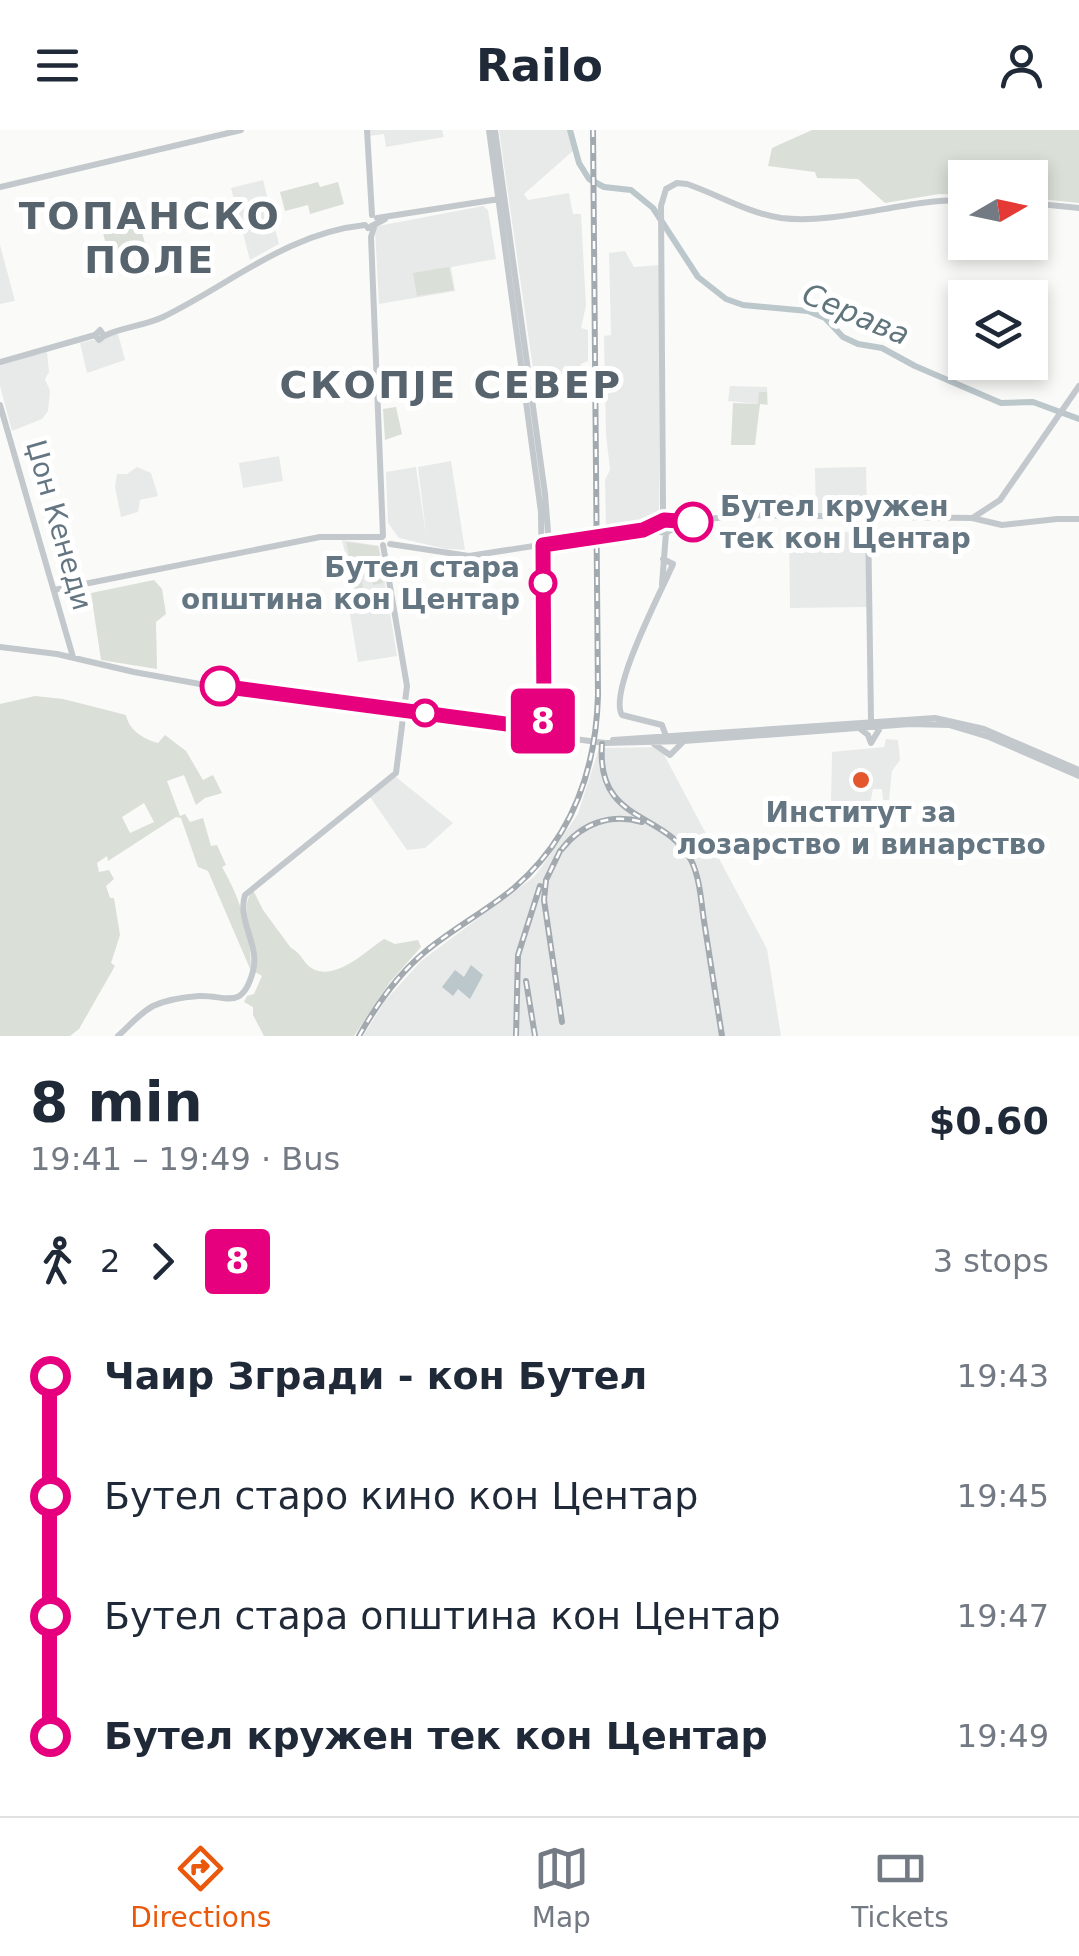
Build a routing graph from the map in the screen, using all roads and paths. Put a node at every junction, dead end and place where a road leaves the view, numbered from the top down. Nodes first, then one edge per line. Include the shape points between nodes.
1 (241, 130) edge
2 (367, 130) edge
3 (492, 130) edge
4 (494, 184) junction
5 (0, 186) edge
6 (499, 199) junction
7 (948, 199) edge
8 (482, 202) junction
9 (1048, 204) edge
10 (1079, 208) edge
11 (499, 214) junction
12 (370, 221) junction
13 (0, 362) edge
14 (1079, 386) edge
15 (0, 405) edge
16 (995, 506) junction
17 (868, 517) junction
18 (972, 518) junction
19 (1079, 520) edge
20 (992, 522) junction
21 (664, 526) junction
22 (545, 528) junction
23 (386, 540) junction
24 (575, 540) junction
25 (546, 544) junction
26 (526, 548) junction
27 (663, 560) junction
28 (546, 564) junction
29 (51, 580) junction
30 (64, 588) junction
31 (54, 590) junction
32 (662, 590) junction
33 (57, 600) junction
34 (69, 638) junction
35 (0, 648) edge
36 (57, 654) junction
37 (74, 658) junction
38 (870, 696) junction
39 (404, 714) junction
40 (547, 717) junction
41 (884, 723) junction
42 (870, 724) junction
43 (662, 725) junction
44 (857, 725) junction
45 (531, 731) junction
46 (547, 734) junction
47 (563, 734) junction
48 (684, 738) junction
49 (647, 740) junction
50 (666, 740) junction
51 (1079, 773) edge
52 (118, 1036) edge

1 - 5 street
2 - 12 street
3 - 4 street
3 - 6 street
4 - 6 street
4 - 8 street
6 - 8 street
6 - 11 street
6 - 22 street
7 - 21 street via 795,219 759,213 680,183 666,190
8 - 11 street
8 - 12 street
9 - 10 street
11 - 22 street
12 - 13 street via 286,246 160,318
12 - 23 street
14 - 16 street
15 - 29 street, Џон Кенеди
16 - 18 street
16 - 20 street
17 - 18 street
17 - 21 street via 737,516
17 - 38 street
18 - 20 street
19 - 20 street
21 - 24 street
21 - 27 street
22 - 24 street via 557,539
22 - 25 street
22 - 26 street
23 - 26 street via 458,556
23 - 30 street via 344,535 297,542
23 - 39 street via 407,686
24 - 25 street
24 - 28 street via 557,547
25 - 26 street
25 - 28 street
26 - 28 street
27 - 32 street
27 - 32 street via 673,564
28 - 40 street
29 - 30 street
29 - 31 street, Џон Кенеди
30 - 31 street
30 - 33 street
31 - 33 street, Џон Кенеди
32 - 43 street via 618,706 622,715
33 - 34 street, Џон Кенеди
34 - 36 street
34 - 37 street, Џон Кенеди
35 - 36 street
35 - 37 street
36 - 37 street
37 - 39 street via 303,702
38 - 41 street via 873,713
38 - 42 street
38 - 44 street
39 - 45 street
39 - 52 street via 392,777 244,898 254,965 247,985 232,1000 198,996 164,1003
40 - 45 street
40 - 46 street
40 - 47 street
41 - 42 street
41 - 44 street via 871,743
41 - 51 street via 960,721
42 - 44 street
43 - 48 street
43 - 49 street
43 - 50 street
44 - 48 street
45 - 46 street
46 - 47 street
46 - 49 street via 605,744
47 - 49 street
48 - 49 street via 670,755
48 - 50 street
49 - 50 street

